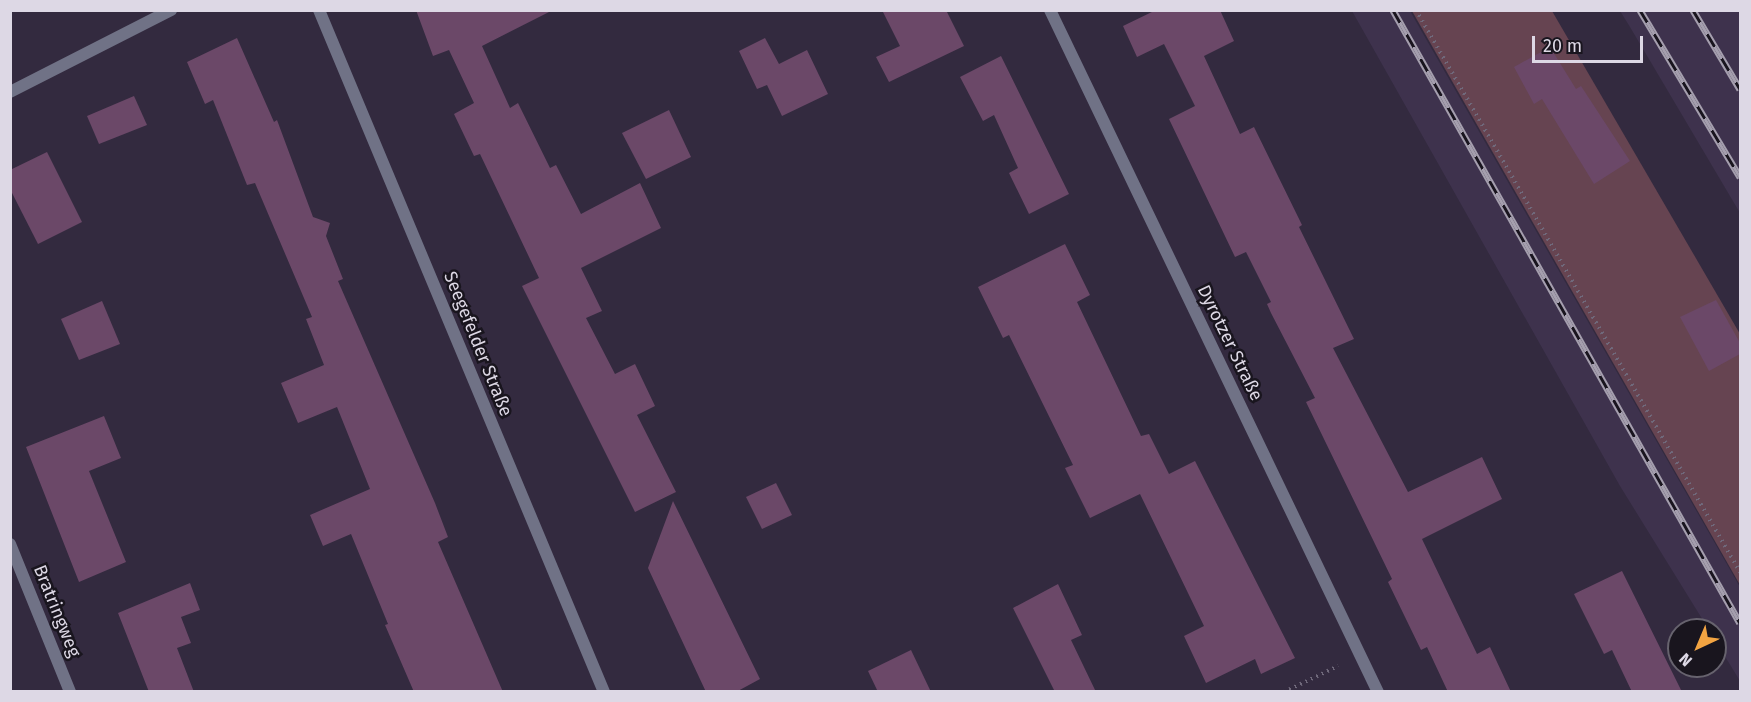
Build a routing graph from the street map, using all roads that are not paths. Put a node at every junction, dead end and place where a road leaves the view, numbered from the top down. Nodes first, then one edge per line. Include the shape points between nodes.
1 (171, 10) edge
2 (319, 10) edge
3 (1050, 10) edge
4 (10, 92) edge
5 (10, 544) edge
6 (69, 692) edge
7 (604, 692) edge
8 (1378, 692) edge

1 - 4 street
2 - 7 street, Seegefelder Straße
3 - 8 street, Dyrotzer Straße
5 - 6 street, Bratringweg

